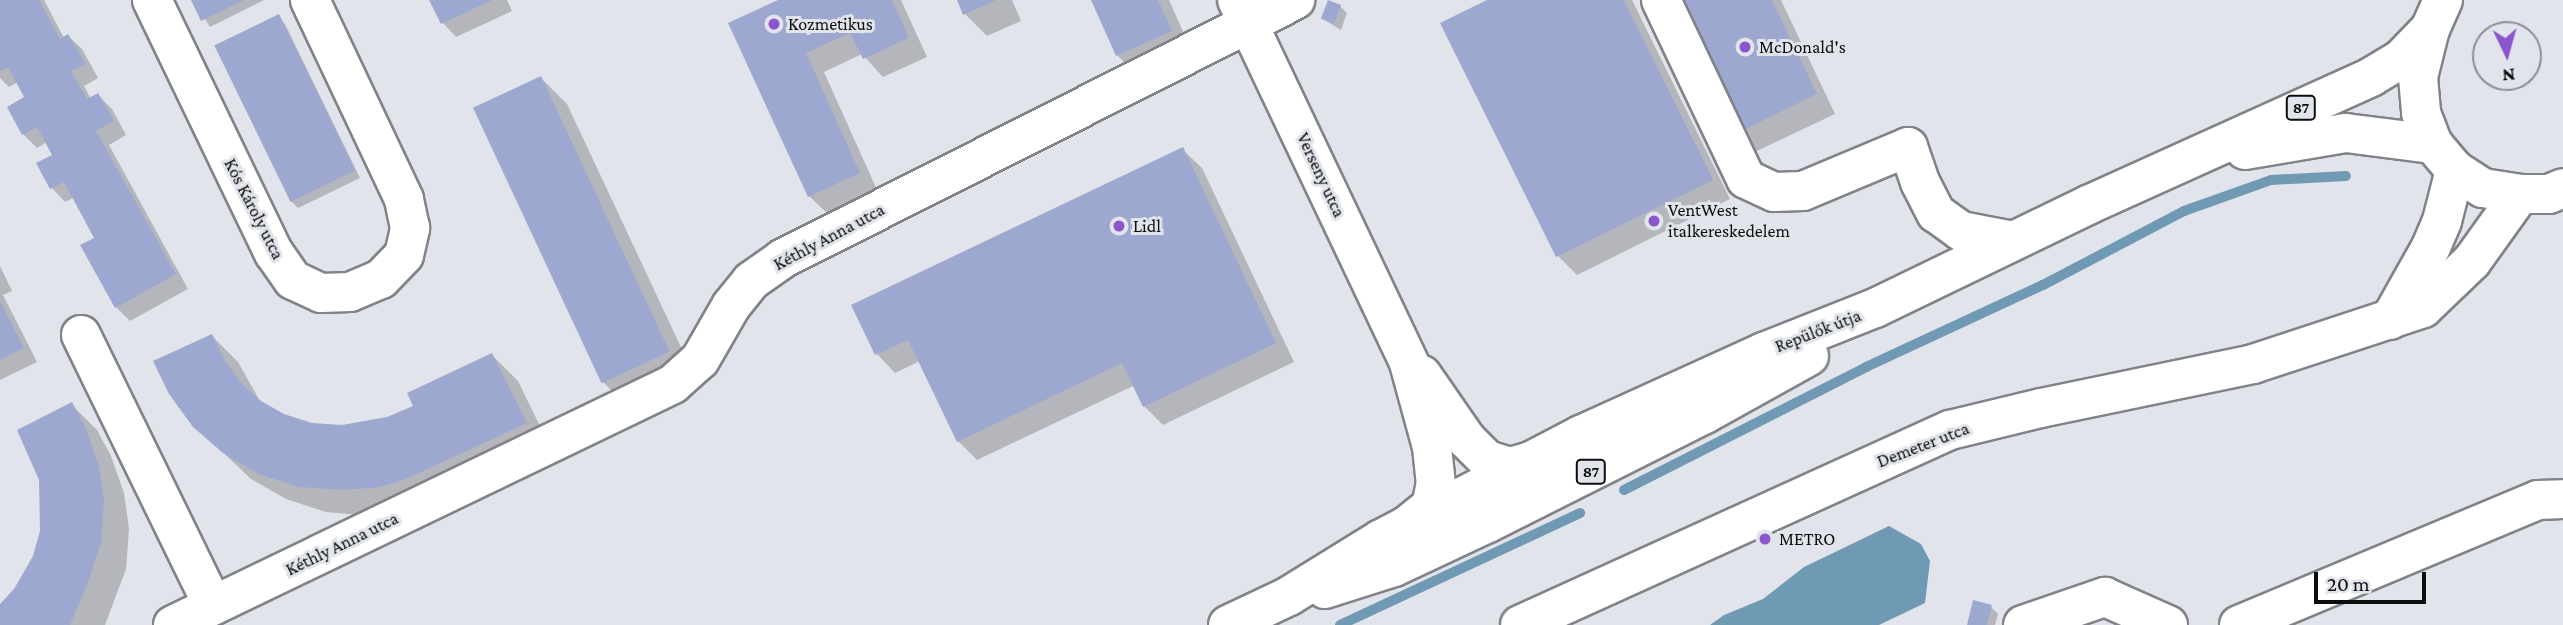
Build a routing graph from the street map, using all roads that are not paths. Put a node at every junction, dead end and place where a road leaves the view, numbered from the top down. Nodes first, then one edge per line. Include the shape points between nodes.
1 (152, 0) edge
2 (310, 0) edge
3 (1295, 0) edge
4 (1661, 0) edge
5 (1243, 11) edge
6 (2436, 14) edge
7 (2444, 157) junction
8 (2162, 171) junction
9 (2549, 195) edge
10 (2013, 241) junction
11 (1875, 308) junction
12 (2390, 320) junction
13 (81, 335) dead end
14 (1404, 350) junction
15 (1546, 456) junction
16 (2563, 499) edge
17 (1405, 527) junction
18 (1289, 596) junction
19 (213, 606) junction
20 (2150, 622) edge
21 (173, 625) edge
22 (1228, 625) edge
23 (1520, 625) edge
24 (2022, 625) edge
25 (2239, 625) edge

1 - 2 street, Kós Károly utca via 274,253 293,280 321,293 350,292 381,279 404,255 410,228 404,199
3 - 5 street, Kéthly Anna utca
4 - 10 street via 1746,179 1774,192 1804,191 1908,146 1936,213 1961,231
5 - 14 street, Verseny utca
5 - 19 street, Kéthly Anna utca via 782,260 751,281 700,360 673,384
6 - 7 street, 87 via 2418,78 2418,94 2421,113
6 - 8 street, 87 via 2400,59 2371,77
7 - 8 street, 87 via 2346,132
7 - 9 street, 87 via 2483,187
7 - 12 street via 2442,221
8 - 10 street, 87
9 - 12 street, Demeter utca via 2423,308
10 - 11 street, 87
11 - 15 street, Repülők útja / 87 via 1763,352 1581,435
11 - 18 street, Repülők útja / 87 via 1850,334 1536,499 1394,567 1342,586
12 - 23 street, Demeter utca via 2253,364 1951,430
13 - 19 street
14 - 15 street, Verseny utca via 1481,455 1510,467
14 - 17 street, Verseny utca via 1436,471 1431,506
15 - 17 street, Repülők útja / 87
16 - 25 street via 2538,500
17 - 18 street, Repülők útja / 87
18 - 22 street, Repülők útja / 87
19 - 21 street, Kéthly Anna utca
20 - 24 street via 2105,597

